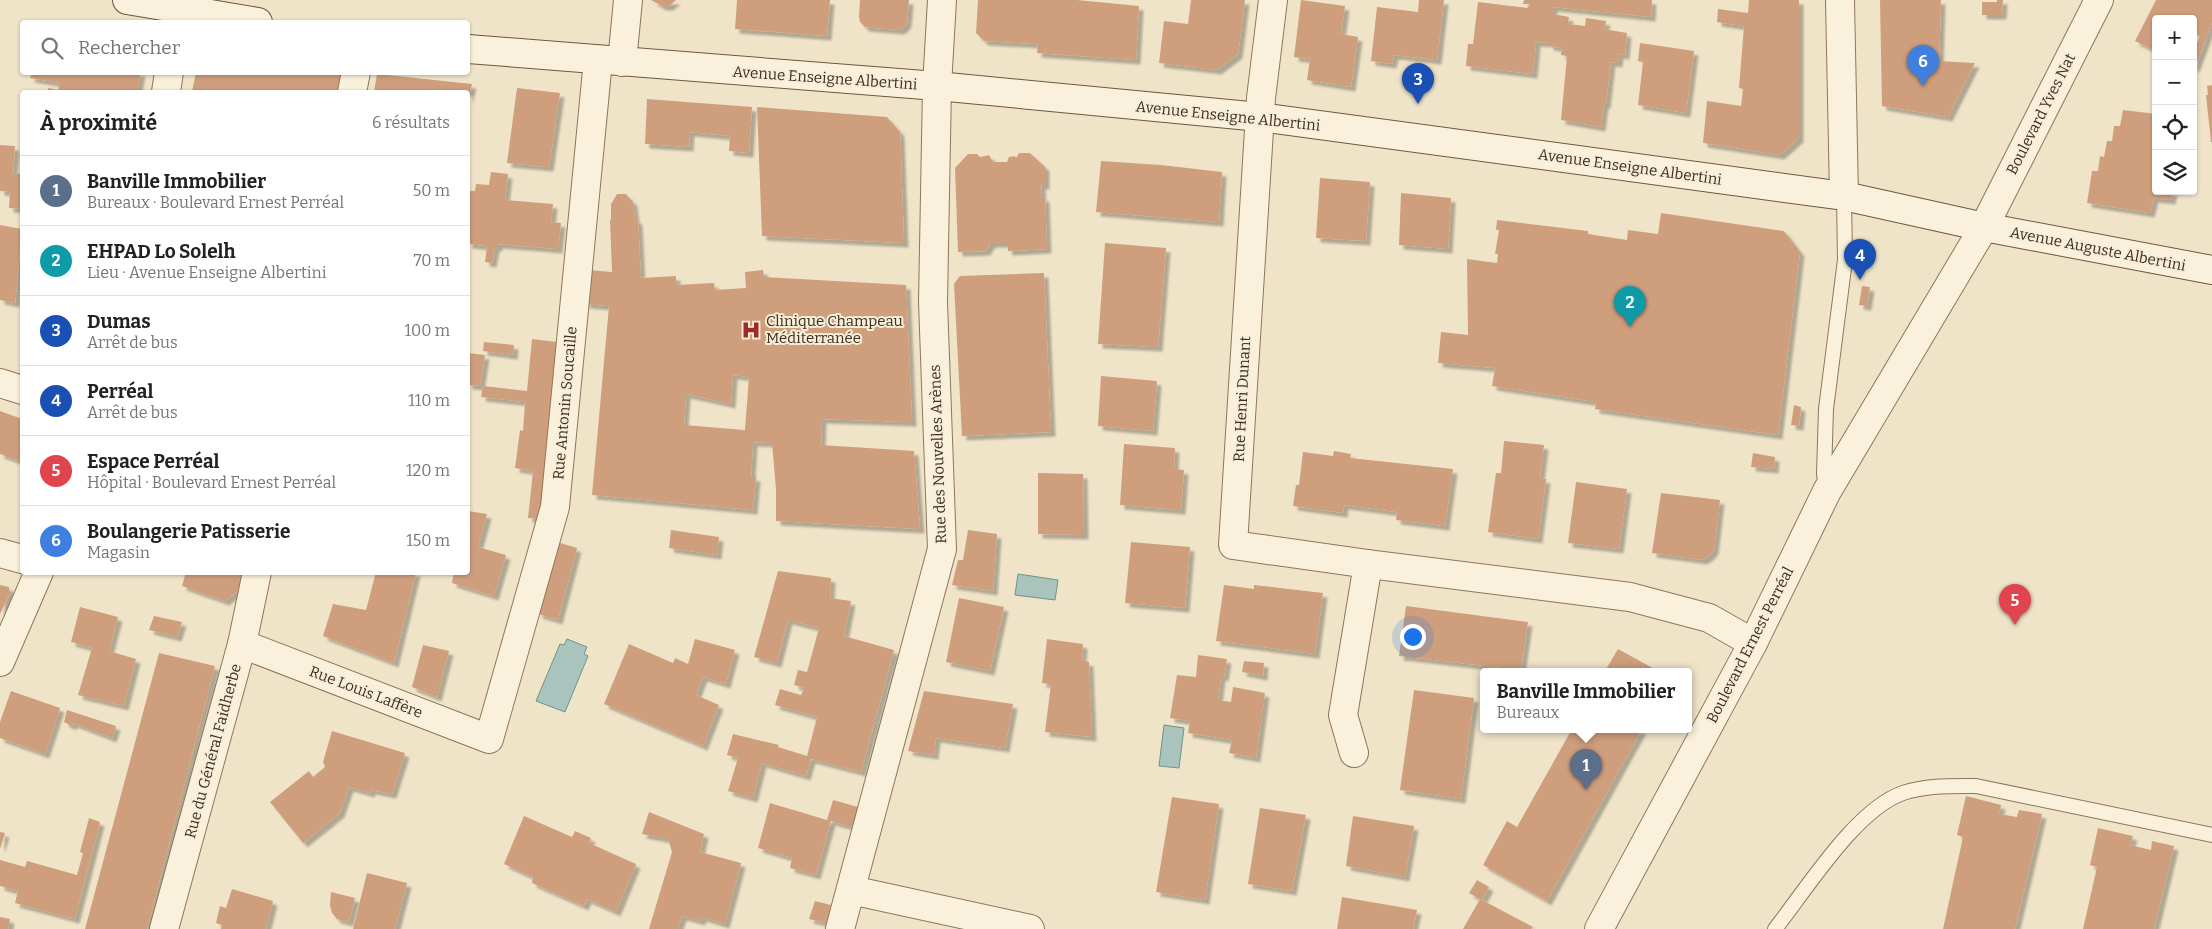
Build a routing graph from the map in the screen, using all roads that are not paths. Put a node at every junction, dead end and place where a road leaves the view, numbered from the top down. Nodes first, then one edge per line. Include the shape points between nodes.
1 (127, 0) edge
2 (628, 0) edge
3 (942, 0) edge
4 (1273, 0) edge
5 (1840, 0) edge
6 (2099, 0) edge
7 (181, 11) edge
8 (244, 20) edge
9 (470, 49) edge
10 (610, 61) junction
11 (169, 75) edge
12 (355, 75) edge
13 (937, 86) junction
14 (166, 90) edge
15 (352, 90) edge
16 (1260, 117) junction
17 (1844, 196) junction
18 (1984, 227) junction
19 (2212, 270) edge
20 (0, 383) edge
21 (20, 389) edge
22 (1827, 491) junction
23 (0, 553) edge
24 (20, 558) edge
25 (1368, 564) junction
26 (38, 575) edge
27 (256, 575) edge
28 (1754, 643) junction
29 (242, 644) junction
30 (0, 662) edge
31 (489, 739) joint
32 (1354, 753) dead end
33 (2212, 834) edge
34 (850, 890) junction
35 (164, 929) edge
36 (840, 929) edge
37 (1030, 929) edge
38 (1599, 929) edge
39 (1776, 929) edge

1 - 7 street
2 - 10 street, Rue Antonin Soucaille
3 - 13 street, Rue des Nouvelles Arènes
4 - 16 street
5 - 17 street
6 - 18 street, Boulevard Yves Nat
7 - 8 street
9 - 10 street, Avenue Enseigne Albertini
10 - 13 street, Avenue Enseigne Albertini
10 - 31 street, Rue Antonin Soucaille via 555,507
11 - 14 street
12 - 15 street
13 - 16 street, Avenue Enseigne Albertini
13 - 34 street, Rue des Nouvelles Arènes via 933,302 942,549
16 - 17 street, Avenue Enseigne Albertini
16 - 25 street, Rue Henri Dunant via 1233,545
17 - 18 street, Avenue Enseigne Albertini
17 - 22 lane via 1845,260 1826,409 1824,474
18 - 19 street, Avenue Auguste Albertini
18 - 22 street, Boulevard Ernest Perréal
20 - 21 street
22 - 28 street, Boulevard Ernest Perréal
23 - 24 street
25 - 28 street, Rue Henri Dunant via 1630,598 1709,618
25 - 32 street via 1343,716
26 - 30 street
27 - 29 street, Rue du Général Faidherbe
28 - 38 street, Boulevard Ernest Perréal
29 - 31 street, Rue Louis Laffère
29 - 35 street, Rue du Général Faidherbe
33 - 39 lane via 1976,786 1941,786 1902,793 1874,810 1852,830
34 - 36 street, Rue des Nouvelles Arènes
34 - 37 street

